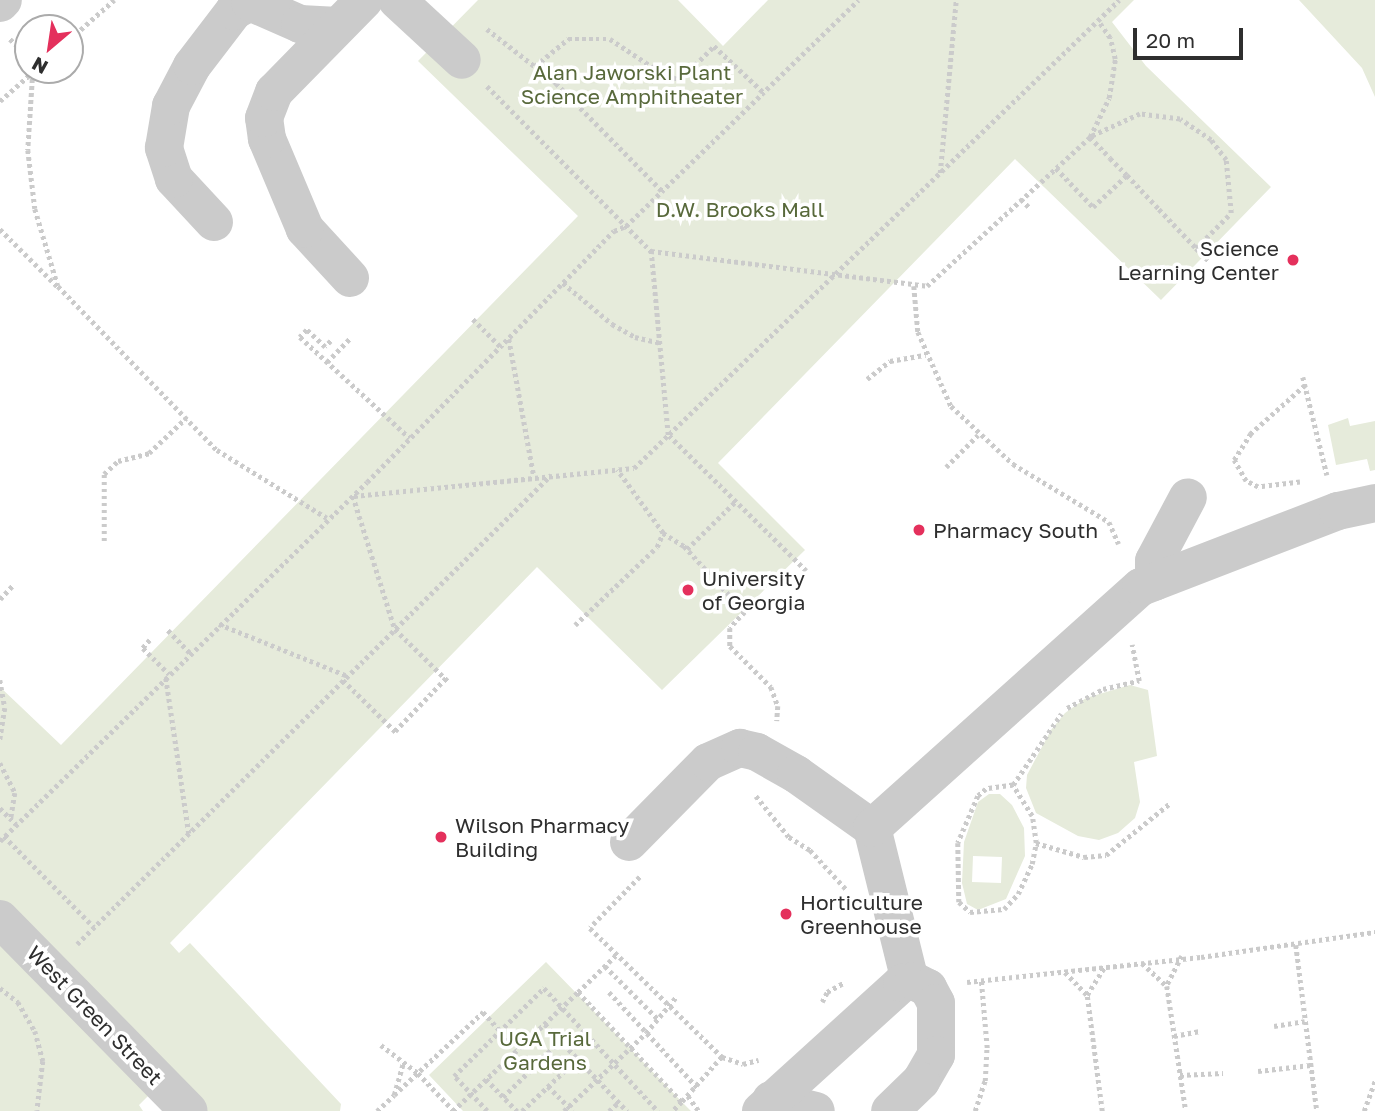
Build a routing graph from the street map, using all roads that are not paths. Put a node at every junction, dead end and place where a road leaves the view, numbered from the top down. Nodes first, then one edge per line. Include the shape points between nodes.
1 (417, 7) edge
2 (351, 13) edge
3 (462, 60) road end
4 (214, 222) dead end
5 (351, 278) dead end
6 (1188, 497) dead end
7 (1375, 503) edge
8 (1141, 591) junction
9 (872, 828) junction
10 (629, 842) road end
11 (0, 919) edge
12 (910, 981) junction
13 (766, 1106) edge
14 (189, 1111) edge
15 (816, 1111) edge
16 (890, 1111) edge

1 - 3 street
2 - 4 street via 300,24 250,2 234,11 192,66 171,106 164,148 174,179
2 - 5 street via 272,94 264,128 305,229
6 - 8 street
7 - 8 street via 1338,511
8 - 9 street
9 - 10 street via 760,774 740,748 717,755
9 - 12 street
11 - 14 street, West Green Street
12 - 13 street
12 - 16 street via 926,986 936,1003 936,1055 921,1081
13 - 15 street

